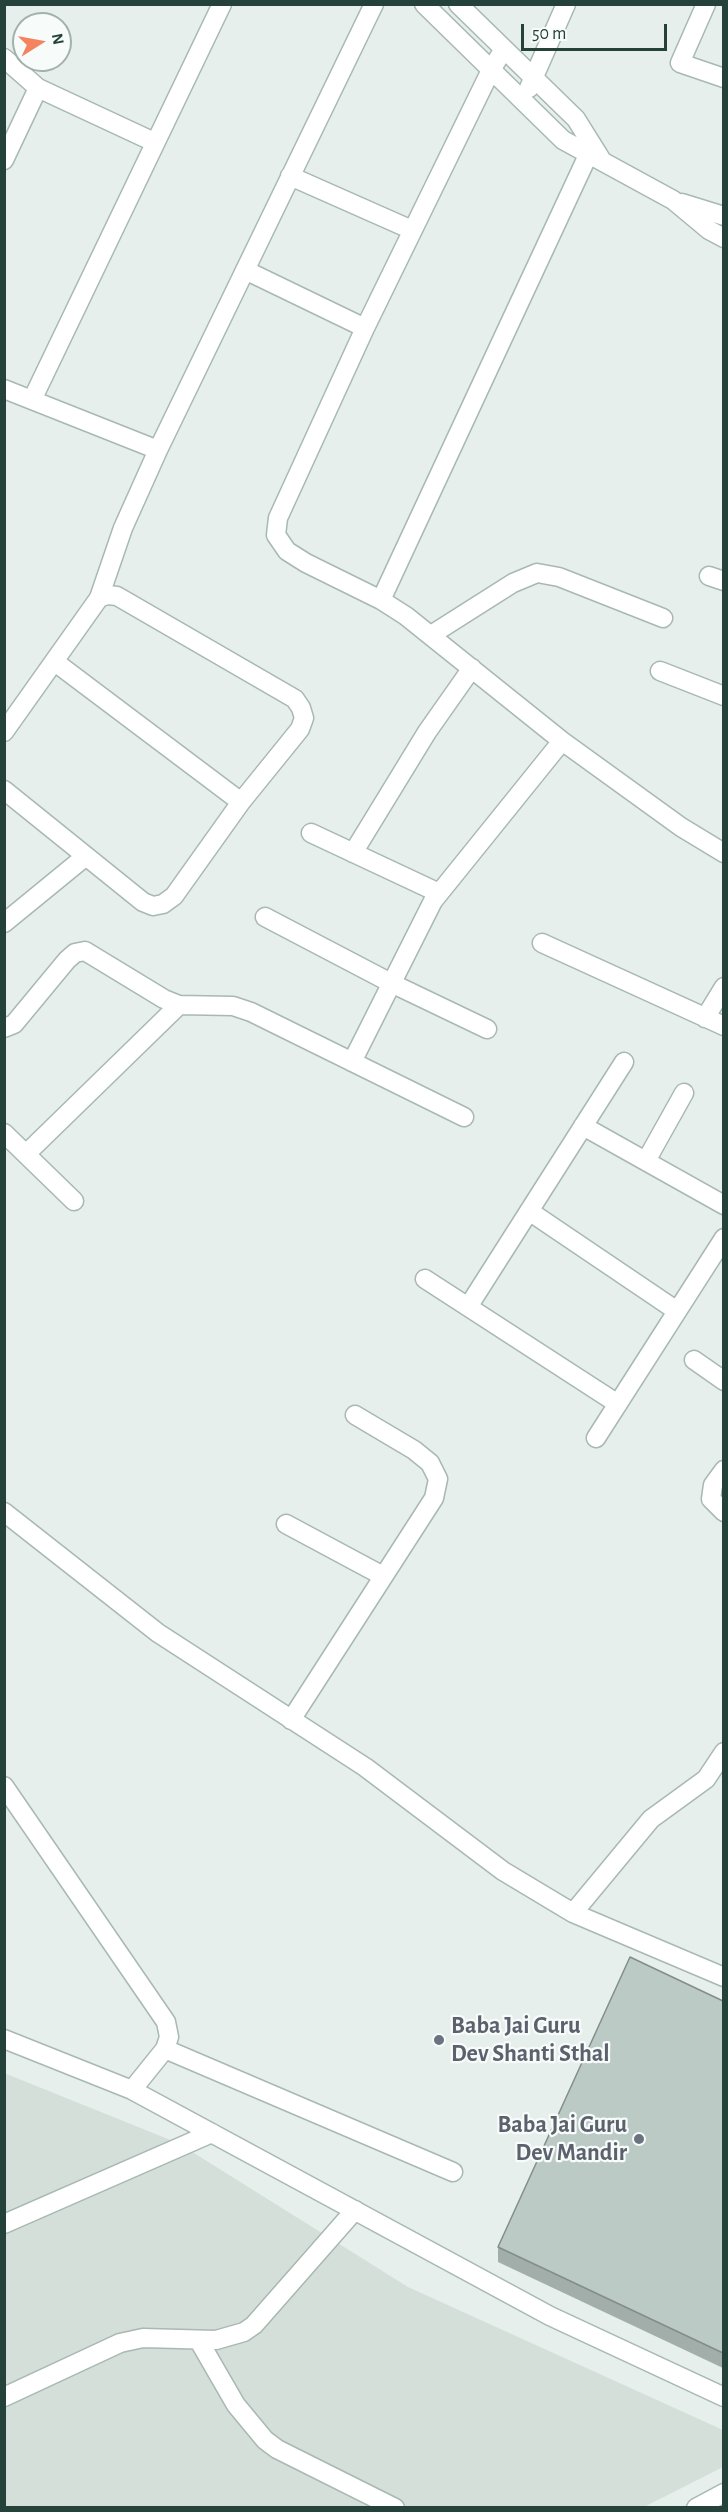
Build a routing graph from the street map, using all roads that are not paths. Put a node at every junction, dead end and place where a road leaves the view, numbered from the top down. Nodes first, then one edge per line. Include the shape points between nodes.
1 (222, 4) edge
2 (374, 4) edge
3 (424, 4) edge
4 (458, 4) edge
5 (566, 4) edge
6 (706, 4) edge
7 (504, 49) junction
8 (4, 58) edge
9 (491, 70) junction
10 (534, 78) junction
11 (723, 78) edge
12 (38, 88) junction
13 (522, 99) junction
14 (154, 142) junction
15 (595, 157) junction
16 (4, 160) edge
17 (290, 176) junction
18 (673, 200) junction
19 (723, 216) edge
20 (412, 230) junction
21 (723, 238) edge
22 (245, 270) junction
23 (365, 328) junction
24 (4, 389) edge
25 (32, 400) junction
26 (158, 450) junction
27 (99, 598) junction
28 (381, 600) junction
29 (663, 618) dead end
30 (431, 635) junction
31 (55, 662) junction
32 (472, 668) junction
33 (660, 671) dead end
34 (723, 677) edge
35 (706, 689) junction
36 (723, 696) edge
37 (4, 732) edge
38 (562, 741) junction
39 (4, 790) edge
40 (241, 802) junction
41 (311, 833) dead end
42 (353, 853) junction
43 (723, 853) edge
44 (86, 856) junction
45 (439, 893) junction
46 (265, 917) dead end
47 (4, 923) edge
48 (542, 943) dead end
49 (391, 984) junction
50 (723, 987) edge
51 (179, 1005) junction
52 (705, 1018) junction
53 (723, 1026) edge
54 (4, 1028) edge
55 (487, 1029) dead end
56 (352, 1062) junction
57 (624, 1062) dead end
58 (684, 1094) dead end
59 (464, 1117) dead end
60 (583, 1126) junction
61 (4, 1132) edge
62 (26, 1154) junction
63 (646, 1161) junction
64 (74, 1201) dead end
65 (723, 1205) edge
66 (529, 1211) junction
67 (723, 1238) edge
68 (425, 1279) dead end
69 (468, 1307) junction
70 (677, 1311) junction
71 (694, 1360) dead end
72 (723, 1381) edge
73 (618, 1404) junction
74 (355, 1415) dead end
75 (596, 1438) dead end
76 (723, 1470) edge
77 (4, 1512) edge
78 (723, 1512) edge
79 (286, 1524) dead end
80 (383, 1576) junction
81 (291, 1720) junction
82 (723, 1752) edge
83 (4, 1786) edge
84 (573, 1913) junction
85 (723, 1977) edge
86 (4, 2039) edge
87 (165, 2049) junction
88 (132, 2090) junction
89 (212, 2133) junction
90 (453, 2172) dead end
91 (355, 2210) junction
92 (4, 2224) edge
93 (199, 2341) junction
94 (4, 2397) edge
95 (723, 2397) edge
96 (723, 2493) edge
97 (395, 2508) edge
98 (696, 2508) edge

1 - 14 street
2 - 17 street
3 - 9 street
4 - 7 street
5 - 10 street
6 - 11 street via 680,63
7 - 9 street
7 - 10 street
8 - 12 street
9 - 13 street
9 - 20 street
10 - 13 street
10 - 15 street via 576,119
12 - 14 street
12 - 16 street
13 - 15 street via 562,140
14 - 25 street
15 - 18 street
15 - 28 street
17 - 20 street
17 - 22 street
18 - 19 street
18 - 21 street
20 - 23 street
22 - 23 street
22 - 26 street
23 - 28 street via 278,518 276,535 287,551 306,563
24 - 25 street
25 - 26 street
26 - 27 street via 123,528
27 - 31 street
27 - 40 street via 117,596 295,699 304,718 300,729
28 - 30 street
29 - 30 street via 559,577 537,573 513,583
30 - 32 street
31 - 37 street
31 - 40 street
32 - 38 street
32 - 42 street via 421,741
33 - 35 street
34 - 35 street
35 - 36 street
38 - 43 street
38 - 45 street
39 - 44 street
40 - 44 street via 174,896 163,904 143,902
41 - 42 street
42 - 45 street
44 - 47 street
45 - 49 street
46 - 49 street
48 - 52 street
49 - 55 street
49 - 56 street
50 - 52 street
51 - 54 street via 85,951 67,960 14,1024
51 - 56 street via 233,1006
51 - 62 street
52 - 53 street
56 - 59 street
57 - 60 street
58 - 63 street
60 - 63 street
60 - 66 street
61 - 62 street
62 - 64 street
63 - 65 street
66 - 69 street
66 - 70 street
67 - 70 street
68 - 69 street
69 - 73 street
70 - 73 street
71 - 72 street
73 - 75 street
74 - 80 street via 414,1450 430,1463 438,1479 434,1498
76 - 78 street via 713,1485 711,1499
77 - 81 street via 159,1633
79 - 80 street
80 - 81 street
81 - 84 street via 365,1767 503,1871
82 - 84 street via 706,1779 651,1819
83 - 87 street via 166,2022 169,2037
84 - 85 street
86 - 88 street
87 - 88 street
87 - 90 street
88 - 89 street
89 - 91 street
89 - 92 street
91 - 93 street via 254,2325 234,2336
91 - 95 street via 550,2316
93 - 94 street via 143,2338 120,2343
93 - 97 street via 236,2404 265,2440
96 - 98 street

